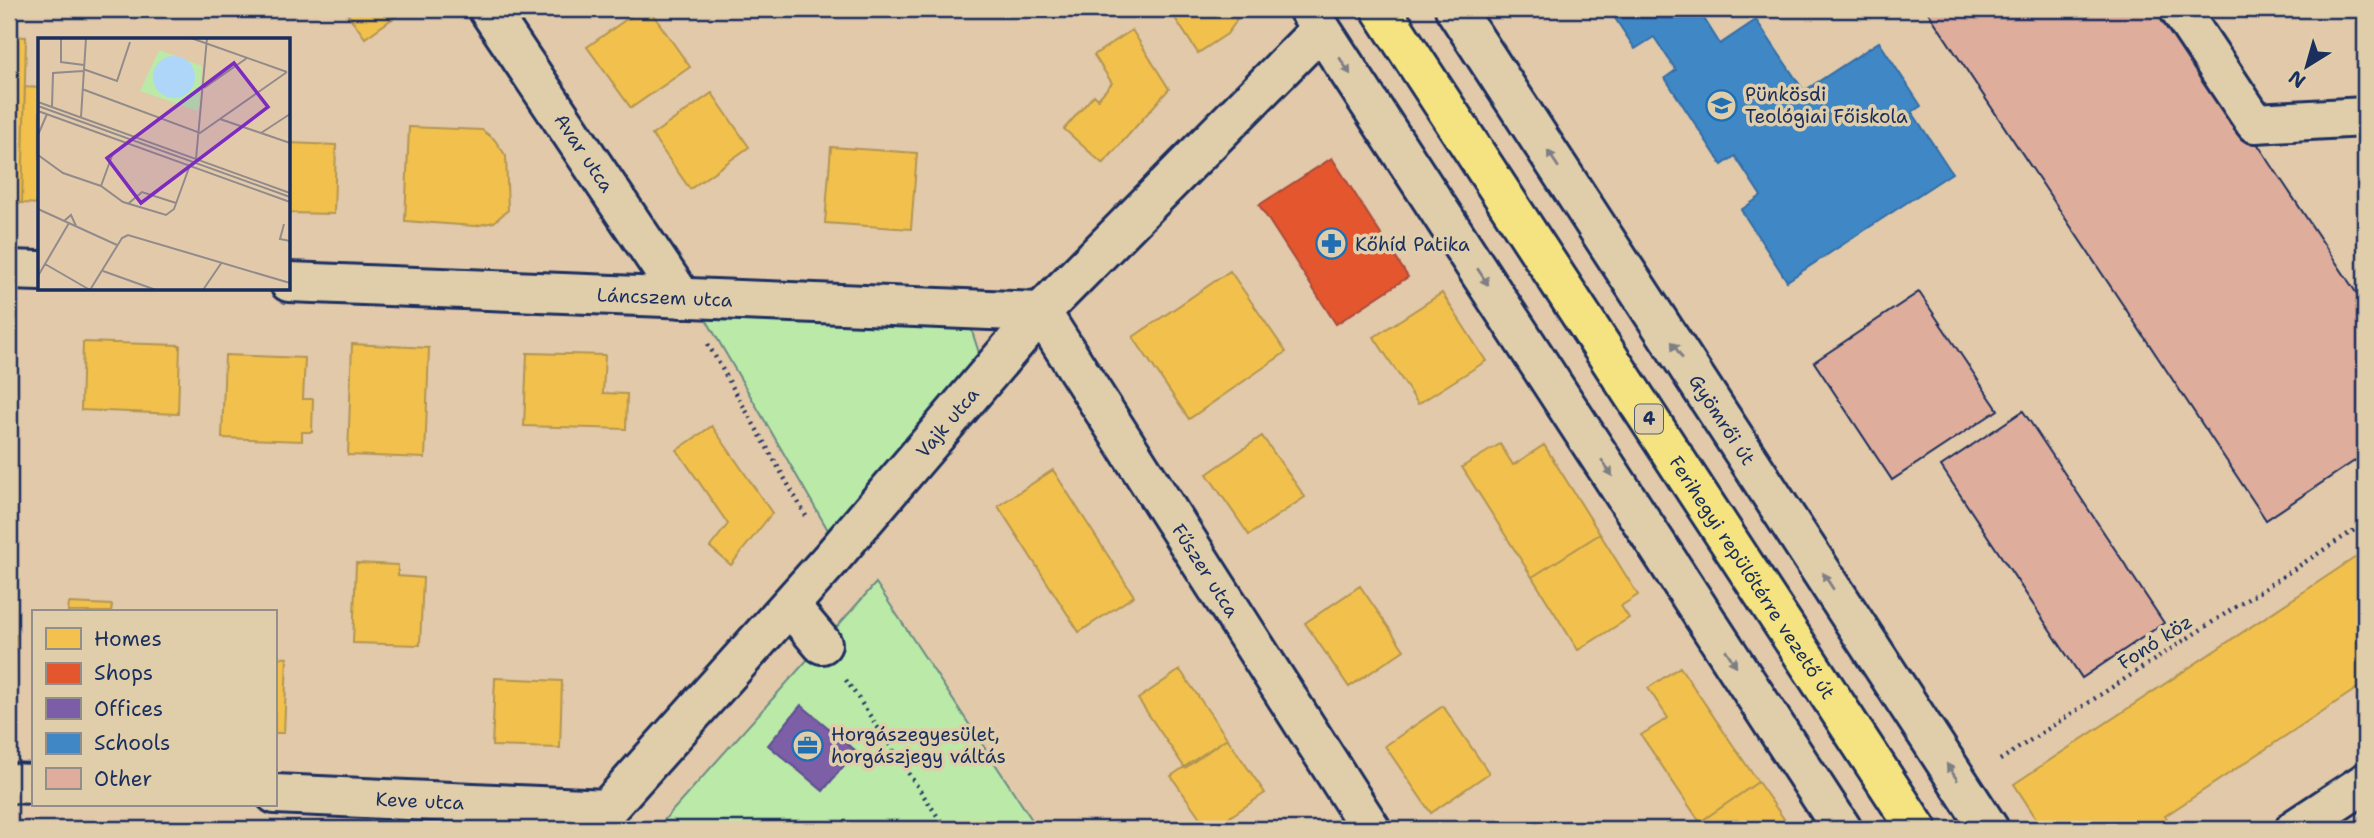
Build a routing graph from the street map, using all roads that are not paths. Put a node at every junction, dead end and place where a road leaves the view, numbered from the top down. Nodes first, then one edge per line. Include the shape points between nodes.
1 (488, 9) edge
2 (1381, 9) edge
3 (1456, 9) edge
4 (2179, 9) edge
5 (1315, 19) edge
6 (2365, 117) edge
7 (9, 270) edge
8 (38, 271) edge
9 (290, 282) edge
10 (682, 298) junction
11 (1041, 312) junction
12 (790, 606) junction
13 (822, 644) road end
14 (9, 783) edge
15 (2365, 783) edge
16 (32, 784) edge
17 (276, 794) edge
18 (598, 819) edge
19 (1371, 829) edge
20 (1842, 829) edge
21 (1917, 829) edge
22 (1990, 829) edge
23 (2295, 829) edge

1 - 10 street, Avar utca
2 - 21 main road, Ferihegyi repülőtérre vezető út / 4
22 -> 3 street, Gyömrői út
4 - 6 street via 2255,123
5 - 11 street, Vajk utca
5 -> 20 street
7 - 8 street
9 - 10 street, Láncszem utca
10 - 11 street, Láncszem utca
11 - 12 street, Vajk utca
11 - 19 street, Fűszer utca
12 - 13 street
12 - 18 street, Vajk utca
14 - 16 street
15 - 23 street
17 - 18 street, Keve utca

